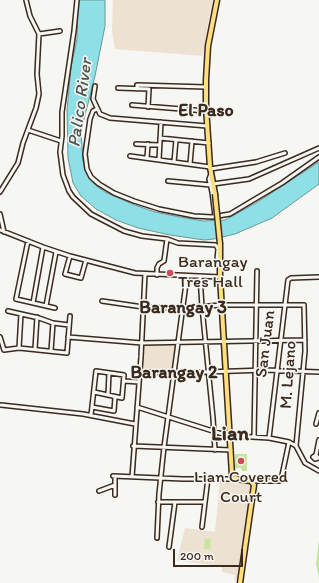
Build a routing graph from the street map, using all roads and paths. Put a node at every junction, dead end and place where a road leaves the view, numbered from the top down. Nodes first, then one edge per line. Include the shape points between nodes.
1 (26, 0) edge
2 (76, 0) edge
3 (217, 0) edge
4 (60, 31) dead end
5 (39, 34) junction
6 (95, 86) dead end
7 (206, 87) junction
8 (118, 88) dead end
9 (137, 88) junction
10 (132, 105) dead end
11 (148, 106) junction
12 (97, 109) junction
13 (206, 111) junction
14 (161, 122) junction
15 (208, 126) junction
16 (28, 130) junction
17 (160, 138) junction
18 (176, 140) junction
19 (192, 141) junction
20 (61, 142) junction
21 (209, 143) junction
22 (136, 144) dead end
23 (148, 144) junction
24 (159, 145) junction
25 (319, 148) edge
26 (285, 153) dead end
27 (130, 156) dead end
28 (147, 158) junction
29 (319, 158) edge
30 (158, 160) junction
31 (174, 162) junction
32 (190, 164) junction
33 (211, 170) junction
34 (168, 181) dead end
35 (212, 184) junction
36 (0, 192) edge
37 (0, 214) edge
38 (215, 216) junction
39 (0, 230) edge
40 (4, 232) junction
41 (168, 239) junction
42 (28, 241) junction
43 (43, 247) junction
44 (56, 252) junction
45 (70, 256) junction
46 (86, 260) junction
47 (220, 269) junction
48 (257, 271) dead end
49 (145, 274) junction
50 (157, 275) junction
51 (187, 276) junction
52 (200, 276) junction
53 (220, 277) junction
54 (319, 277) edge
55 (102, 301) dead end
56 (32, 303) junction
57 (222, 305) junction
58 (257, 305) junction
59 (284, 305) junction
60 (46, 306) junction
61 (143, 307) junction
62 (202, 307) junction
63 (55, 308) dead end
64 (182, 308) junction
65 (8, 311) dead end
66 (21, 314) junction
67 (70, 316) dead end
68 (37, 317) junction
69 (53, 323) junction
70 (69, 325) junction
71 (0, 337) edge
72 (68, 337) junction
73 (256, 340) junction
74 (305, 340) junction
75 (206, 341) junction
76 (225, 341) junction
77 (280, 341) junction
78 (142, 343) junction
79 (178, 343) junction
80 (19, 348) junction
81 (35, 349) junction
82 (51, 351) junction
83 (256, 370) junction
84 (276, 370) junction
85 (227, 371) junction
86 (139, 372) junction
87 (208, 372) junction
88 (304, 372) junction
89 (319, 372) edge
90 (109, 373) junction
91 (174, 373) junction
92 (124, 381) junction
93 (139, 382) junction
94 (94, 392) junction
95 (108, 395) junction
96 (115, 397) junction
97 (1, 405) edge
98 (92, 407) junction
99 (137, 407) junction
100 (319, 413) edge
101 (91, 415) junction
102 (168, 416) junction
103 (135, 424) junction
104 (316, 424) dead end
105 (214, 431) junction
106 (230, 434) junction
107 (254, 437) junction
108 (269, 438) junction
109 (319, 440) edge
110 (289, 442) junction
111 (133, 446) junction
112 (296, 446) junction
113 (164, 447) junction
114 (215, 450) junction
115 (231, 450) junction
116 (316, 458) edge
117 (311, 466) junction
118 (319, 471) edge
119 (132, 477) junction
120 (161, 478) junction
121 (208, 478) junction
122 (235, 478) junction
123 (251, 481) junction
124 (115, 485) junction
125 (99, 492) dead end
126 (115, 494) dead end
127 (158, 502) junction
128 (175, 502) junction
129 (205, 502) junction
130 (202, 527) dead end
131 (157, 538) dead end
132 (170, 546) dead end
133 (240, 583) edge

1 - 5 street
2 - 20 street via 74,31 63,100
3 - 7 main road via 208,46
4 - 5 street
5 - 16 street via 38,98
6 - 12 street via 93,99
7 - 9 street via 137,85
7 - 13 main road
8 - 9 street
9 - 11 street via 149,90
10 - 11 street
11 - 13 street
12 - 14 street via 100,114 110,118
12 - 38 street via 93,110 90,119 86,161 91,177 99,184 127,198 159,209 194,216
13 - 15 main road
14 - 15 street
14 - 17 street
15 - 21 main road
16 - 20 street
16 - 36 street via 18,163
17 - 18 street
17 - 24 street
18 - 19 street
18 - 31 street
19 - 21 street
19 - 32 street
20 - 41 street via 63,175 69,191 82,207 124,230 142,236
21 - 33 main road
22 - 23 street
23 - 24 street
23 - 28 street
24 - 30 street
25 - 35 street via 249,179
26 - 33 street via 256,162
27 - 28 street
28 - 30 street
29 - 38 street via 240,209 230,214
30 - 31 street
31 - 32 street
32 - 33 street
33 - 35 main road
34 - 35 street
35 - 38 street
35 - 47 main road, bridge via 220,244
37 - 40 street
39 - 40 street
40 - 42 street
41 - 47 street via 178,243 216,245
41 - 50 street via 164,262 157,268
42 - 43 street
42 - 56 street via 16,300
43 - 44 street
43 - 56 street
44 - 45 street
44 - 60 street
45 - 46 street
45 - 46 street via 65,274 82,278
46 - 49 street
47 - 53 main road
48 - 58 street
49 - 50 street
49 - 61 street
50 - 51 street
51 - 52 street
51 - 64 street
52 - 53 street
52 - 62 street
53 - 57 main road
54 - 59 street, San Juan via 288,280
55 - 61 street
56 - 60 street
57 - 58 street
57 - 62 street
57 - 76 main road
58 - 59 street
58 - 73 street
59 - 74 street, M. Lejano via 304,305
59 - 77 street, San Juan
60 - 63 street
61 - 64 street
61 - 78 street
62 - 64 street
62 - 75 street
64 - 79 street
65 - 66 street
66 - 68 street
66 - 80 street
67 - 70 street
68 - 69 street
68 - 81 street
69 - 70 street
69 - 82 street
70 - 72 street
71 - 80 street via 4,350
72 - 78 street
72 - 82 street via 67,353
73 - 76 street
73 - 77 street
73 - 83 street
74 - 77 street
74 - 88 street, M. Lejano
75 - 76 street
75 - 79 street
75 - 87 street
76 - 85 main road
77 - 84 street, San Juan
78 - 79 street
78 - 86 street
79 - 91 street
80 - 81 street
81 - 82 street
83 - 84 street
83 - 85 street
83 - 107 street
84 - 88 street
84 - 108 street, San Juan
85 - 87 street
85 - 106 main road
86 - 91 street
86 - 93 street
87 - 91 street
87 - 105 street
88 - 89 street
88 - 112 street, M. Lejano
90 - 92 street via 124,375
90 - 94 street via 96,371
90 - 95 street
91 - 102 street
92 - 93 street
92 - 96 street via 122,398
93 - 99 street
94 - 95 street
94 - 98 street
95 - 96 street
96 - 98 street via 114,411
97 - 101 street
98 - 101 street
99 - 102 street
99 - 103 street
100 - 104 street
101 - 103 street
102 - 105 street
102 - 113 street
103 - 111 street
105 - 106 street
105 - 114 street
106 - 107 street
106 - 115 main road
107 - 108 street
108 - 110 street
109 - 116 street
110 - 112 street
110 - 123 street via 281,480
111 - 113 street
111 - 119 street
112 - 117 street via 304,461
113 - 114 street
113 - 120 street
114 - 115 street
115 - 122 main road via 232,475
116 - 117 street
117 - 118 street
119 - 120 street
119 - 124 street via 114,476
120 - 121 street
120 - 127 street
121 - 122 street
121 - 129 street
122 - 123 main road
123 - 133 main road via 254,492
124 - 125 street
124 - 126 street
127 - 128 street
127 - 131 street
128 - 129 street
128 - 132 street
129 - 130 street

